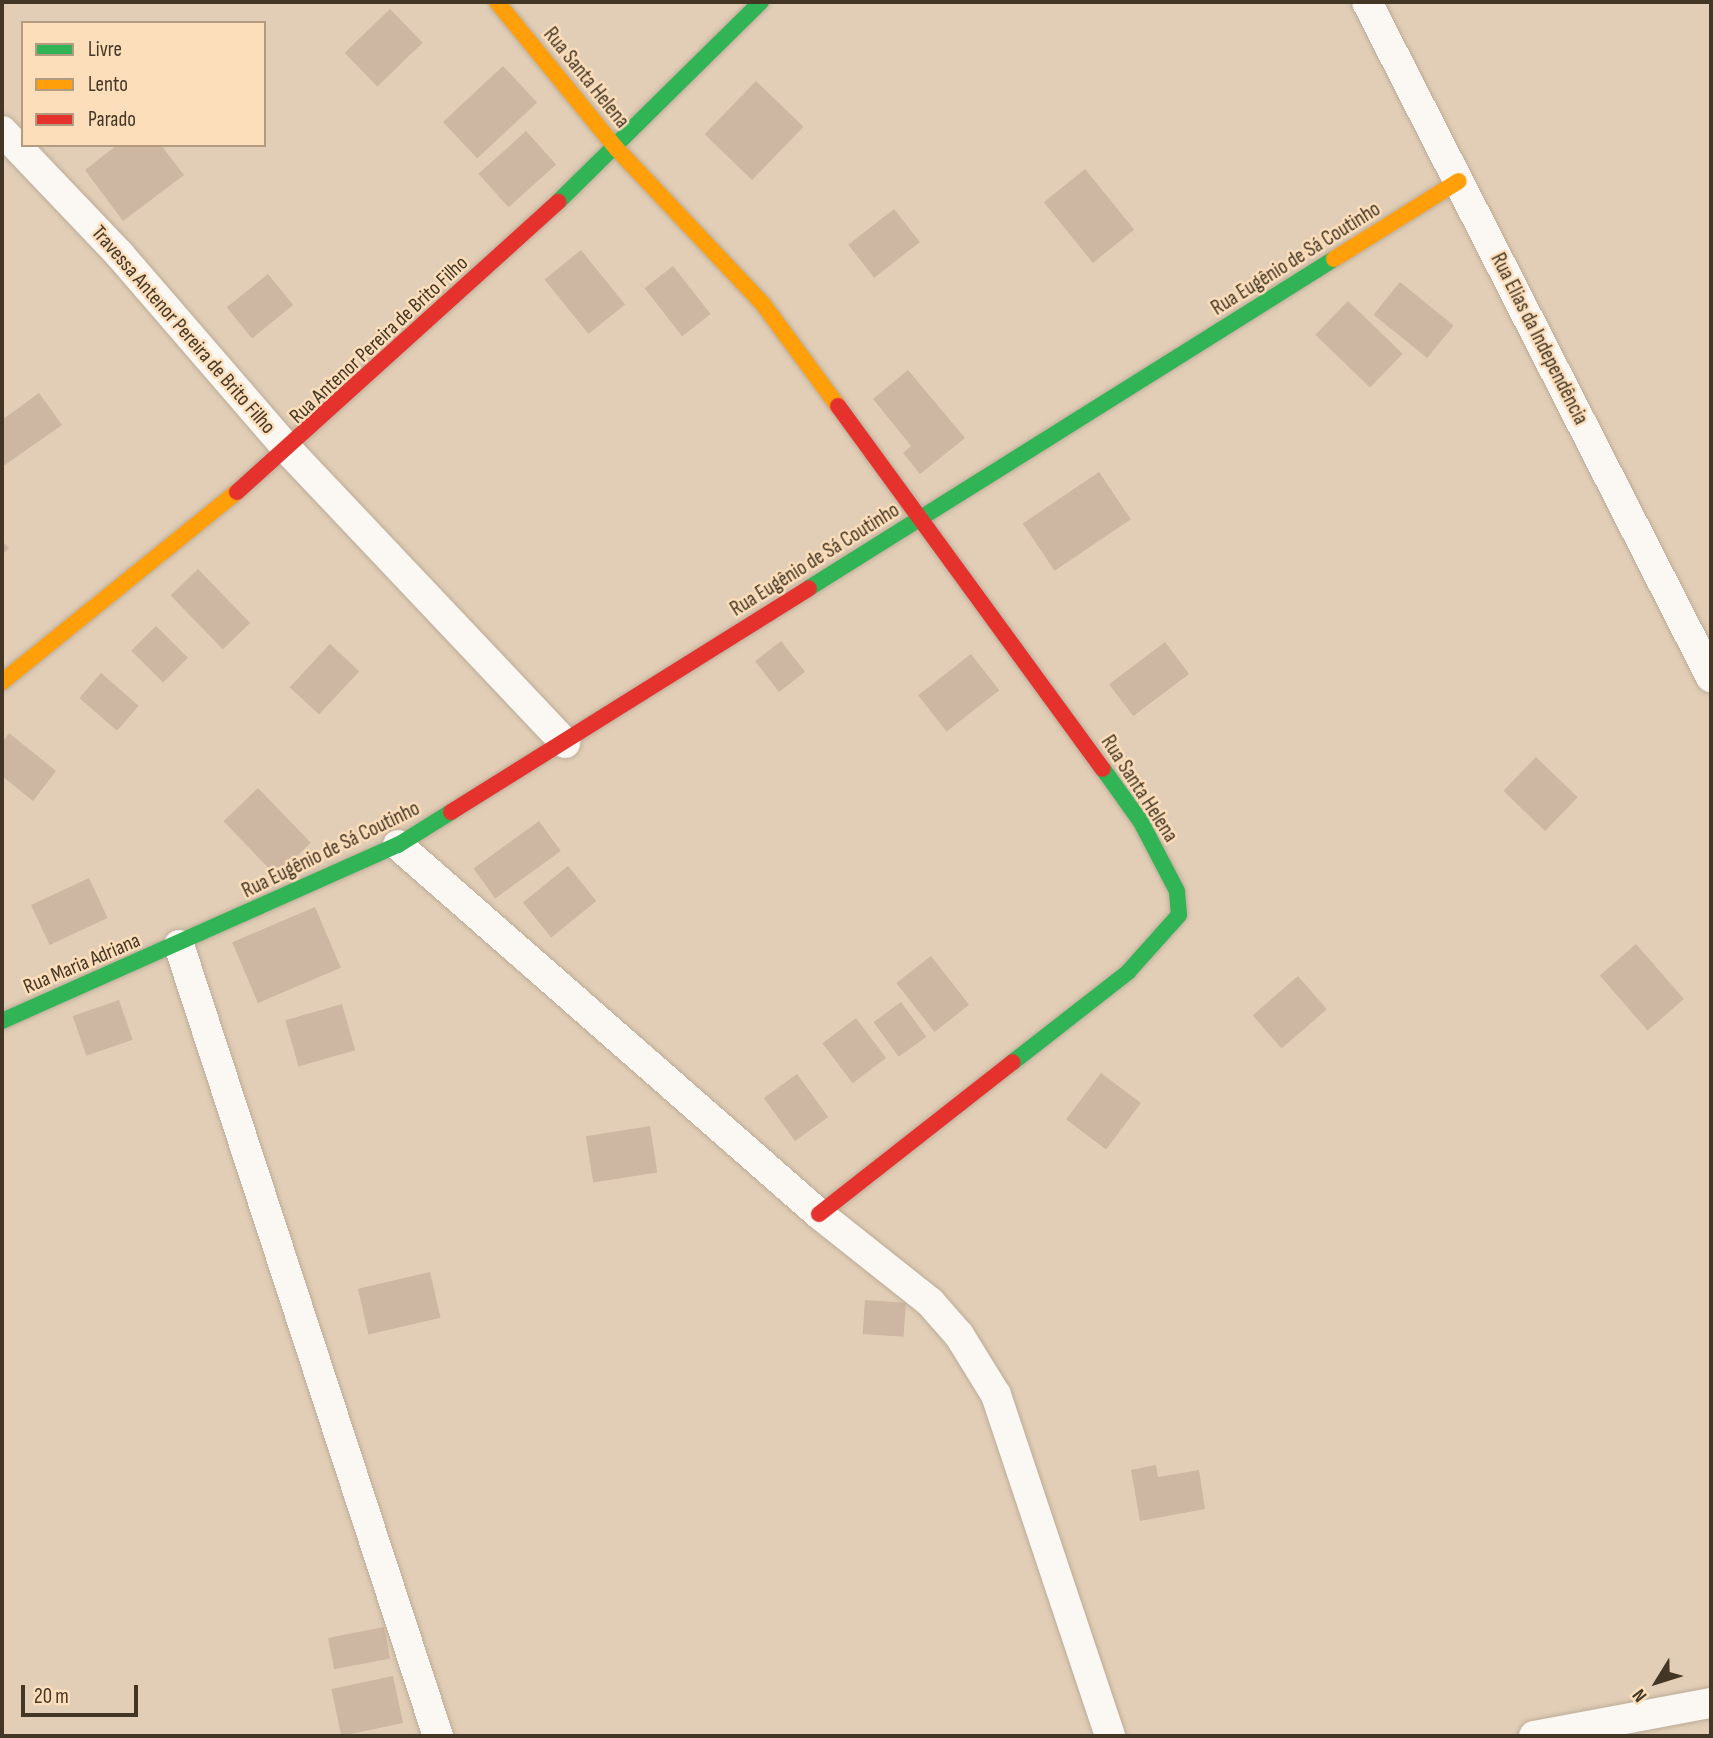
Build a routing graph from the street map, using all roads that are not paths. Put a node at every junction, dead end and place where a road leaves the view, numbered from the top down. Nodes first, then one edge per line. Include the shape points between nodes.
1 (497, 2) edge
2 (761, 2) edge
3 (1367, 2) edge
4 (2, 131) edge
5 (616, 148) junction
6 (1459, 181) junction
7 (289, 452) junction
8 (919, 518) junction
9 (1711, 677) edge
10 (2, 682) edge
11 (565, 743) junction
12 (398, 845) junction
13 (179, 946) junction
14 (2, 1021) edge
15 (819, 1214) junction
16 (1711, 1703) edge
17 (438, 1736) edge
18 (1110, 1736) edge
19 (1534, 1736) edge

1 - 5 street, Rua Santa Helena
2 - 5 street, Rua Antenor Pereira de Brito Filho
3 - 6 street, Rua Elias da Independência
4 - 7 street, Travessa Antenor Pereira de Brito Filho via 120,255
5 - 7 street, Rua Antenor Pereira de Brito Filho
5 - 8 street, Rua Santa Helena via 763,304
6 - 8 street, Rua Eugênio de Sá Coutinho
6 - 9 street, Rua Elias da Independência
7 - 10 street, Rua Antenor Pereira de Brito Filho
7 - 11 street, Travessa Antenor Pereira de Brito Filho
8 - 11 street, Rua Eugênio de Sá Coutinho
8 - 15 street, Rua Santa Helena via 1141,822 1177,891 1179,915 1128,972
11 - 12 street, Rua Eugênio de Sá Coutinho
12 - 13 street, Rua Eugênio de Sá Coutinho
12 - 15 street
13 - 14 street, Rua Maria Adriana
13 - 17 street
15 - 18 street via 930,1302 984,1368
16 - 19 street

